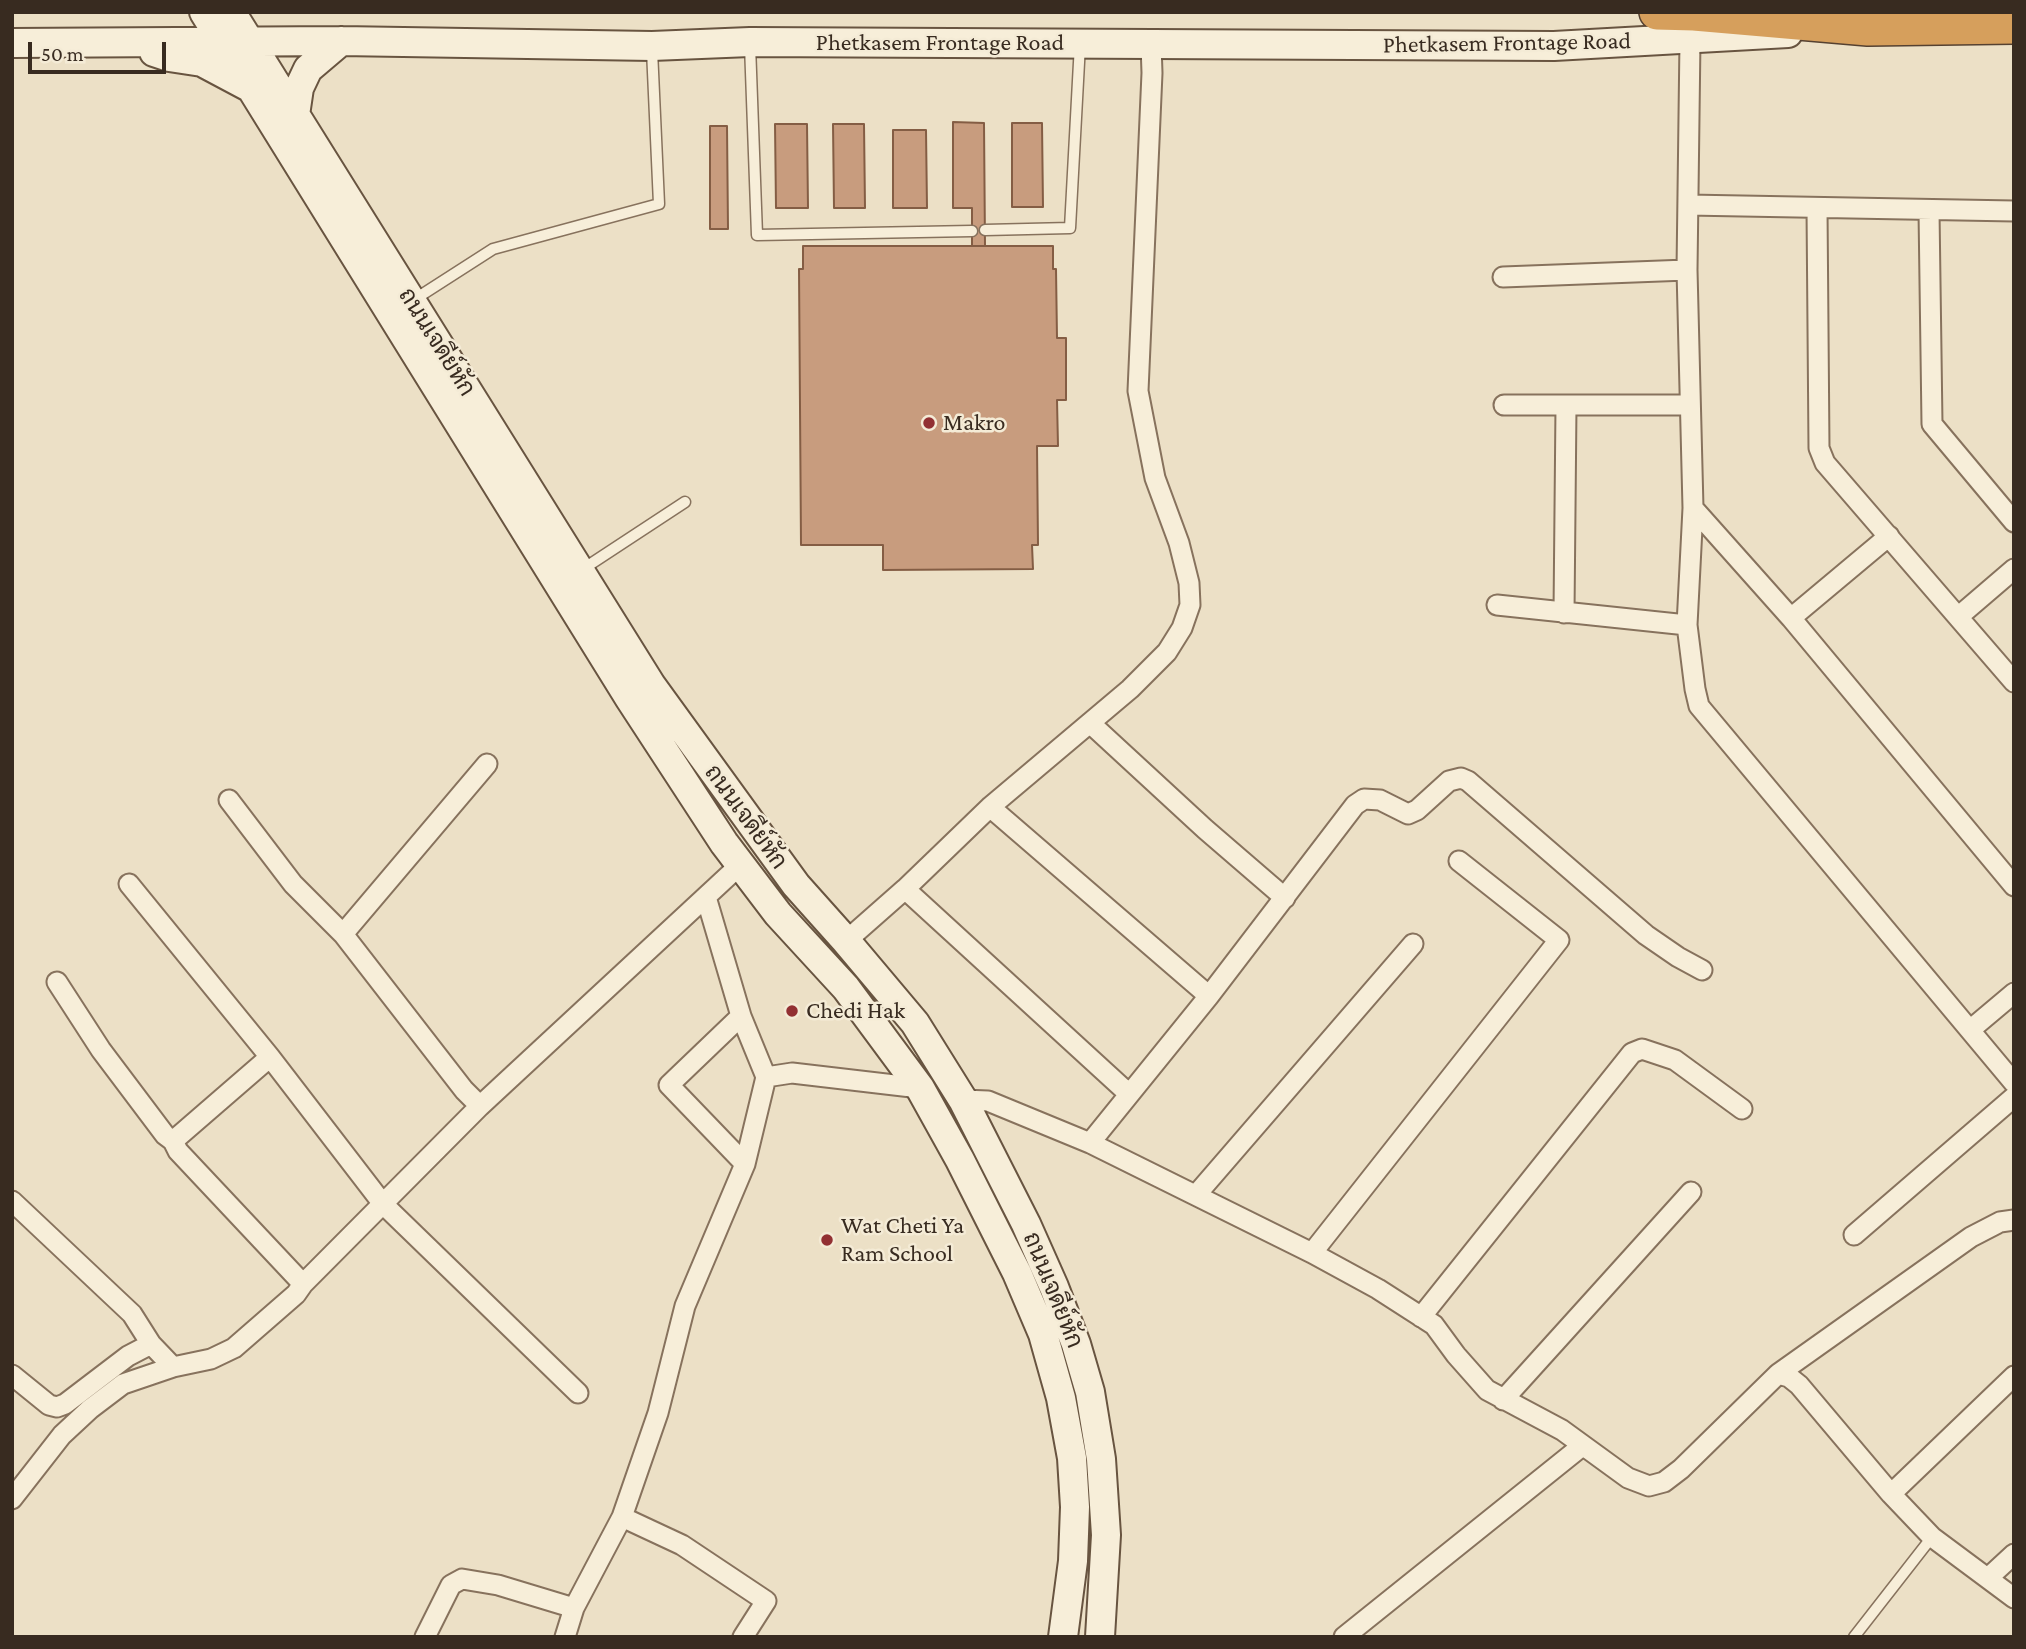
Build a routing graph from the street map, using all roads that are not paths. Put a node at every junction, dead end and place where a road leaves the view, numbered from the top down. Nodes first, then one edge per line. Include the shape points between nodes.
1 (204, 12) edge
2 (231, 12) edge
3 (1657, 12) edge
4 (2014, 26) edge
5 (1868, 28) junction
6 (1690, 40) junction
7 (127, 41) junction
8 (236, 41) junction
9 (341, 41) junction
10 (12, 43) edge
11 (750, 43) junction
12 (1080, 44) junction
13 (1151, 44) junction
14 (652, 46) junction
15 (252, 89) junction
16 (295, 115) junction
17 (1688, 205) junction
18 (1817, 208) junction
19 (1929, 211) junction
20 (2014, 211) edge
21 (985, 230) dead end
22 (972, 231) dead end
23 (1686, 270) junction
24 (1503, 277) dead end
25 (412, 301) junction
26 (1504, 405) dead end
27 (1689, 405) junction
28 (1566, 406) junction
29 (685, 502) dead end
30 (1692, 508) junction
31 (2014, 523) edge
32 (1888, 537) junction
33 (2014, 569) edge
34 (580, 572) junction
35 (1497, 605) dead end
36 (1564, 613) junction
37 (1958, 617) junction
38 (1791, 618) junction
39 (1688, 625) junction
40 (2014, 682) edge
41 (1090, 723) junction
42 (487, 764) dead end
43 (229, 800) dead end
44 (990, 807) junction
45 (1459, 861) dead end
46 (740, 865) junction
47 (129, 884) dead end
48 (2014, 886) edge
49 (905, 889) junction
50 (706, 897) junction
51 (1285, 898) junction
52 (343, 934) junction
53 (846, 941) junction
54 (1413, 944) dead end
55 (1702, 970) dead end
56 (57, 982) dead end
57 (2014, 993) edge
58 (1209, 996) junction
59 (741, 1016) junction
60 (1970, 1030) junction
61 (270, 1057) junction
62 (766, 1077) junction
63 (2014, 1083) edge
64 (920, 1088) junction
65 (1129, 1094) junction
66 (2014, 1097) edge
67 (963, 1100) junction
68 (480, 1106) junction
69 (1741, 1109) dead end
70 (173, 1141) junction
71 (1090, 1143) junction
72 (745, 1164) junction
73 (1691, 1192) dead end
74 (1196, 1195) junction
75 (12, 1201) edge
76 (383, 1204) junction
77 (2014, 1220) edge
78 (1854, 1235) dead end
79 (1312, 1253) junction
80 (303, 1283) junction
81 (1421, 1317) junction
82 (151, 1344) junction
83 (173, 1367) junction
84 (12, 1374) edge
85 (1778, 1374) junction
86 (2014, 1376) edge
87 (578, 1393) dead end
88 (1503, 1400) junction
89 (1582, 1446) junction
90 (1891, 1494) junction
91 (12, 1499) edge
92 (622, 1517) junction
93 (1931, 1537) junction
94 (2014, 1554) edge
95 (1988, 1577) junction
96 (2014, 1598) edge
97 (574, 1608) junction
98 (425, 1637) edge
99 (565, 1637) edge
100 (743, 1637) edge
101 (1063, 1637) edge
102 (1100, 1637) edge
103 (1344, 1637) edge
104 (1854, 1637) edge

1 - 8 main road
2 - 8 main road
3 - 5 highway
4 - 5 highway
5 - 6 main road, Phetkasem Frontage Road
6 - 13 main road, Phetkasem Frontage Road via 1554,46
6 - 17 street
7 - 8 main road, Phetkasem Frontage Road
7 - 10 main road, Phetkasem Frontage Road
7 - 15 main road via 169,58 202,62
8 - 9 main road, Phetkasem Frontage Road
8 - 15 main road, ถนนเจดีย์หัก
8 - 16 main road, ถนนเจดีย์หัก
9 - 14 main road, Phetkasem Frontage Road
9 - 16 main road via 308,69
11 - 12 main road, Phetkasem Frontage Road
11 - 14 main road, Phetkasem Frontage Road
11 - 22 lane via 757,235
12 - 13 main road, Phetkasem Frontage Road
12 - 21 lane via 1070,228
13 - 41 street via 1138,391 1155,478 1189,583 1190,605 1167,652
14 - 25 lane via 659,204 493,249
15 - 46 main road, ถนนเจดีย์หัก via 630,699
16 - 25 main road, ถนนเจดีย์หัก
17 - 18 street
17 - 23 street
18 - 19 street
18 - 32 street via 1819,447 1825,463
19 - 20 street
19 - 31 street via 1932,424
23 - 24 street
23 - 27 street
25 - 34 main road, ถนนเจดีย์หัก
26 - 28 street
27 - 28 street
27 - 30 street
28 - 36 street
29 - 34 lane
30 - 38 street
30 - 39 street
32 - 37 street
32 - 38 street
33 - 37 street
34 - 53 main road, ถนนเจดีย์หัก via 650,685 734,803 796,885
35 - 36 street
36 - 39 street
37 - 40 street
38 - 48 street
39 - 60 street via 1699,706
41 - 44 street
41 - 51 street
42 - 52 street
43 - 52 street via 293,884
44 - 49 street
44 - 58 street
45 - 79 street via 1559,940
46 - 50 street
46 - 64 main road, ถนนเจดีย์หัก via 846,988
47 - 61 street
49 - 53 street
49 - 65 street
50 - 59 street
50 - 68 street
51 - 55 street via 1364,799 1380,800 1408,814 1449,781 1461,778 1646,935
51 - 58 street
52 - 68 street
53 - 67 main road, ถนนเจดีย์หัก via 915,1023
54 - 74 street
56 - 70 street via 101,1050
57 - 60 street
58 - 65 street
59 - 62 street
59 - 72 street via 669,1084
60 - 63 street
61 - 70 street
61 - 76 street
62 - 64 street via 792,1073
62 - 72 street
64 - 101 main road, ถนนเจดีย์หัก via 1017,1273 1043,1334 1061,1398 1072,1458 1074,1507 1073,1561
65 - 71 street
66 - 78 street
67 - 71 street via 988,1101
67 - 102 main road, ถนนเจดีย์หัก via 1054,1287 1090,1392 1101,1460 1105,1535
68 - 76 street
69 - 81 street via 1675,1060 1642,1049 1632,1053
70 - 80 street
71 - 74 street
72 - 92 street via 685,1306 657,1413
73 - 88 street
74 - 79 street
75 - 82 street via 132,1314
76 - 80 street
76 - 87 street
77 - 85 street via 1970,1237
79 - 81 street
80 - 83 street via 234,1348 211,1359
81 - 88 street via 1434,1325 1477,1381
82 - 83 street
82 - 84 street via 57,1407
83 - 91 street via 123,1384 90,1409 62,1435
85 - 89 street via 1664,1482 1649,1486 1628,1478
85 - 90 street via 1799,1385
86 - 90 street
88 - 89 street via 1562,1430
89 - 103 street
90 - 93 street
92 - 97 street
92 - 100 street via 682,1545 766,1601
93 - 95 street
93 - 104 lane
94 - 95 street
95 - 96 street
97 - 98 street via 462,1579 451,1585
97 - 99 street

